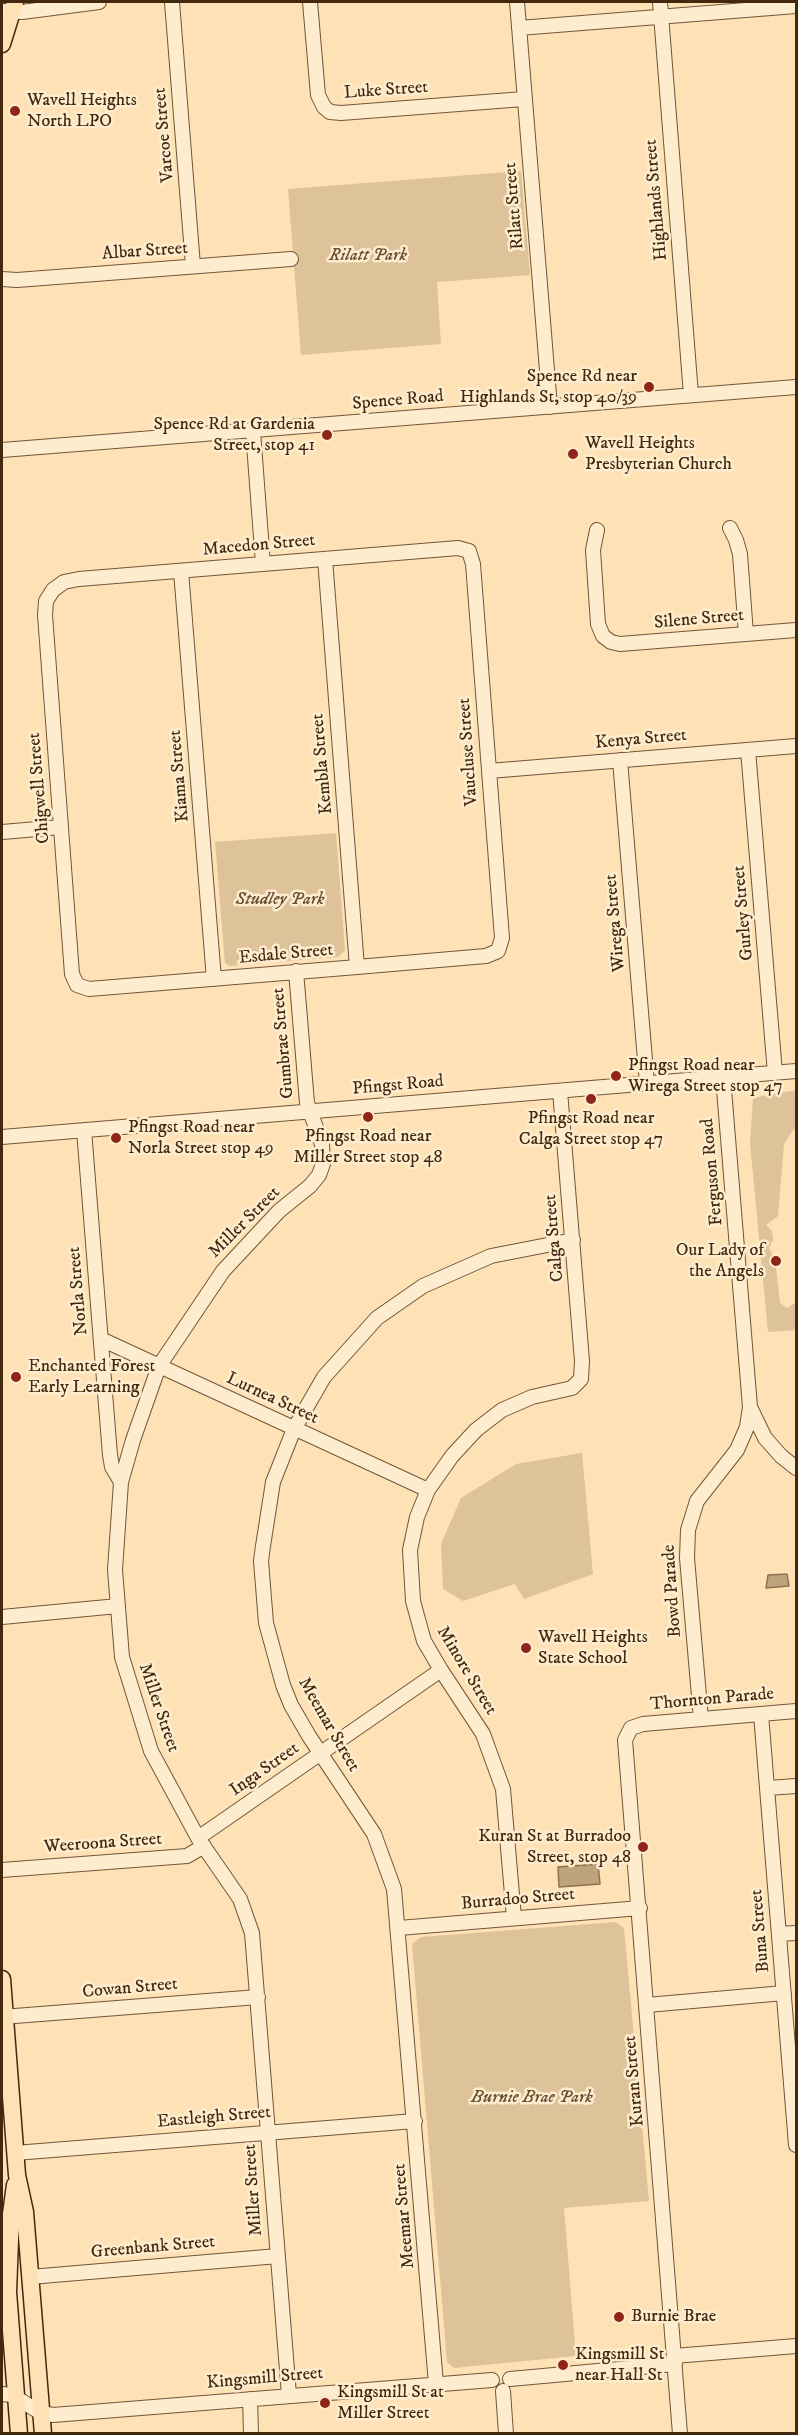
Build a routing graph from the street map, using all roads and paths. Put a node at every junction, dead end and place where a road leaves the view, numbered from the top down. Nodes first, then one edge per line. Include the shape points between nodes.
1 (99, 2) edge
2 (172, 2) edge
3 (310, 2) edge
4 (517, 2) edge
5 (660, 2) edge
6 (796, 6) edge
7 (9, 8) edge
8 (661, 17) junction
9 (519, 28) junction
10 (2, 44) edge
11 (524, 99) junction
12 (291, 259) dead end
13 (193, 266) junction
14 (2, 279) edge
15 (796, 387) edge
16 (691, 395) junction
17 (550, 407) junction
18 (253, 430) junction
19 (2, 450) edge
20 (730, 528) dead end
21 (597, 530) dead end
22 (469, 551) joint
23 (325, 559) junction
24 (263, 564) junction
25 (181, 571) junction
26 (53, 590) joint
27 (796, 630) edge
28 (746, 634) junction
29 (796, 746) edge
30 (748, 750) junction
31 (621, 760) junction
32 (489, 771) junction
33 (62, 827) junction
34 (2, 832) edge
35 (498, 951) joint
36 (357, 967) junction
37 (296, 971) junction
38 (214, 979) junction
39 (77, 985) joint
40 (796, 1071) edge
41 (774, 1073) junction
42 (723, 1077) junction
43 (646, 1084) junction
44 (560, 1091) junction
45 (310, 1111) junction
46 (84, 1130) junction
47 (2, 1137) edge
48 (573, 1240) junction
49 (101, 1339) junction
50 (159, 1366) junction
51 (580, 1383) joint
52 (750, 1407) junction
53 (294, 1429) junction
54 (796, 1468) edge
55 (121, 1482) junction
56 (428, 1490) junction
57 (118, 1606) junction
58 (2, 1617) edge
59 (441, 1670) junction
60 (796, 1711) edge
61 (761, 1714) junction
62 (701, 1719) junction
63 (631, 1728) joint
64 (320, 1754) junction
65 (796, 1786) edge
66 (768, 1788) junction
67 (201, 1842) junction
68 (2, 1870) edge
69 (640, 1908) junction
70 (514, 1918) junction
71 (399, 1928) junction
72 (796, 1933) edge
73 (779, 1934) junction
74 (2, 1979) edge
75 (784, 1993) junction
76 (258, 1996) junction
77 (647, 2005) junction
78 (3, 2017) edge
79 (793, 2056) edge
80 (415, 2121) junction
81 (268, 2132) junction
82 (796, 2145) edge
83 (15, 2153) junction
84 (17, 2175) junction
85 (278, 2256) junction
86 (30, 2277) junction
87 (796, 2346) edge
88 (675, 2360) junction
89 (436, 2384) junction
90 (506, 2385) junction
91 (289, 2395) junction
92 (9, 2396) edge
93 (249, 2399) junction
94 (41, 2414) junction
95 (19, 2433) edge
96 (43, 2433) edge
97 (251, 2433) edge
98 (506, 2433) edge
99 (680, 2433) edge

1 - 7 street
2 - 13 street, Varcoe Street
3 - 11 street, Luke Street via 318,95 330,111
4 - 9 street, Rilatt Street
5 - 8 street, Highlands Street
6 - 8 street
7 - 10 main road
8 - 9 street
8 - 16 street, Highlands Street
9 - 11 street, Rilatt Street
11 - 17 street, Rilatt Street
12 - 13 street, Albar Street
13 - 14 street, Albar Street
15 - 16 street, Spence Road
16 - 17 street, Spence Road
17 - 18 street, Spence Road
18 - 19 street, Spence Road
18 - 24 street
20 - 28 street via 740,554
21 - 28 street, Silene Street via 593,550 602,644
22 - 23 street, Macedon Street via 458,548
22 - 32 street, Vaucluse Street
23 - 24 street, Macedon Street
23 - 36 street, Kembla Street
24 - 25 street, Macedon Street
25 - 26 street, Macedon Street via 79,579 64,582
25 - 38 street, Kiama Street
26 - 33 street, Chigwell Street via 46,600 45,615
27 - 28 street, Silene Street
29 - 30 street, Kenya Street
30 - 31 street, Kenya Street
30 - 41 street, Gurley Street
31 - 32 street, Kenya Street
31 - 43 street, Wirega Street
32 - 35 street, Vaucluse Street via 502,938
33 - 34 street
33 - 39 street, Chigwell Street via 72,974
35 - 36 street, Esdale Street via 486,956
36 - 37 street, Esdale Street
37 - 38 street, Esdale Street
37 - 45 street, Gumbrae Street
38 - 39 street, Esdale Street via 89,989
40 - 41 street, Pfingst Road
41 - 42 street, Pfingst Road
42 - 43 street, Pfingst Road
42 - 52 street, Ferguson Road
43 - 44 street, Pfingst Road
44 - 45 street, Pfingst Road
44 - 48 street, Calga Street
45 - 46 street, Pfingst Road
45 - 50 street, Miller Street via 323,1152 319,1175 223,1271
46 - 47 street, Pfingst Road
46 - 49 street, Norla Street
48 - 51 street, Calga Street via 583,1369
48 - 53 street, Meemar Street via 491,1256 442,1276 397,1304 377,1318 324,1377
49 - 50 street, Lurnea Street
49 - 55 street, Norla Street via 111,1461
50 - 53 street, Lurnea Street
50 - 55 street, Miller Street
51 - 56 street, Minore Street via 502,1410 476,1430
52 - 54 street via 765,1438
52 - 62 street, Bowd Parade via 737,1450 697,1501 687,1530
53 - 56 street, Lurnea Street
53 - 64 street, Meemar Street via 269,1500 261,1561 266,1623 283,1685
55 - 57 street, Miller Street via 116,1547
56 - 59 street, Minore Street via 413,1530 409,1565 424,1641
57 - 58 street
57 - 67 street, Miller Street via 122,1658 146,1736
59 - 64 street, Inga Street
59 - 70 street, Minore Street via 483,1734 503,1789
60 - 61 street, Thornton Parade
61 - 62 street, Thornton Parade
61 - 66 street, Buna Street
62 - 63 street, Thornton Parade
63 - 69 street, Kuran Street via 625,1743
64 - 67 street, Inga Street
64 - 71 street, Meemar Street via 374,1834 394,1889
65 - 66 street
66 - 73 street, Buna Street
67 - 68 street, Weeroona Street via 187,1856
67 - 76 street, Miller Street via 244,1906 252,1933
69 - 70 street, Burradoo Street
69 - 77 street, Kuran Street
70 - 71 street, Burradoo Street
71 - 80 street, Meemar Street
72 - 73 street
73 - 75 street, Buna Street
74 - 78 main road
75 - 77 street
75 - 79 street, Buna Street
76 - 78 street, Cowan Street
76 - 81 street, Miller Street
77 - 88 street, Kuran Street
78 - 83 main road
79 - 82 street, Buna Street
80 - 81 street, Eastleigh Street
80 - 89 street, Meemar Street
81 - 83 street, Eastleigh Street
81 - 85 street, Miller Street
83 - 84 main road
84 - 86 main road via 25,2212
84 - 92 main road via 8,2292
85 - 86 street, Greenbank Street
85 - 91 street, Miller Street
86 - 94 main road
87 - 88 street
88 - 90 street
88 - 99 street, Kuran Street
89 - 90 street, Kingsmill Street via 492,2380 495,2388
89 - 91 street, Kingsmill Street
90 - 98 street
91 - 93 street, Kingsmill Street
92 - 94 street
92 - 95 main road
93 - 94 street, Kingsmill Street
93 - 97 street
94 - 96 main road

